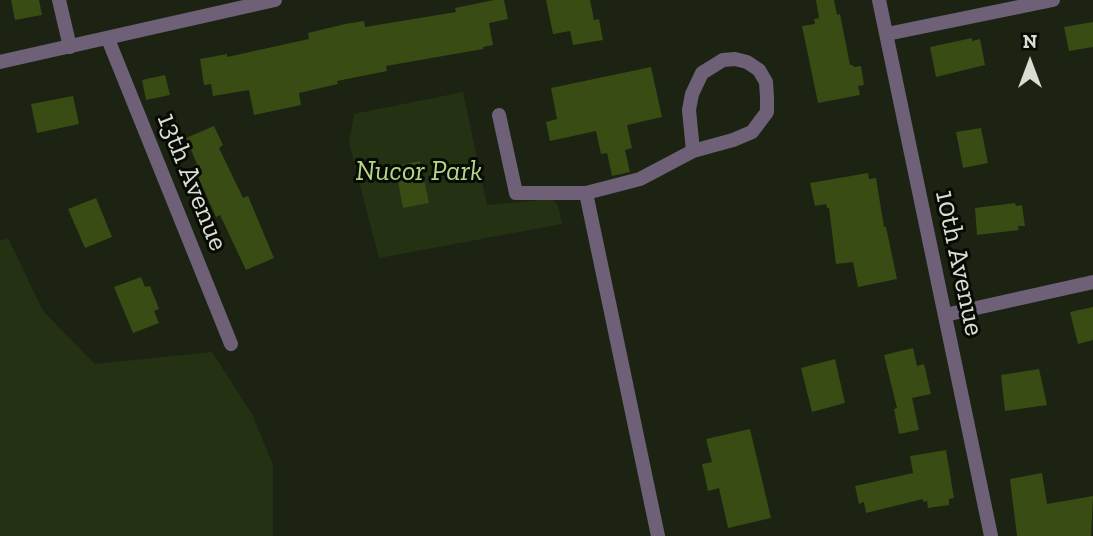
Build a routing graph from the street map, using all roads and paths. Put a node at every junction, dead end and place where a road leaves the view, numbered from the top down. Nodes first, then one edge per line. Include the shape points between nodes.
1 (59, 0) edge
2 (275, 0) edge
3 (879, 0) edge
4 (1053, 0) edge
5 (887, 34) junction
6 (108, 39) junction
7 (69, 47) junction
8 (0, 62) edge
9 (499, 115) dead end
10 (693, 151) junction
11 (586, 193) junction
12 (1093, 282) edge
13 (944, 315) junction
14 (230, 344) dead end
15 (657, 536) edge
16 (991, 536) edge

1 - 7 street
2 - 6 street
3 - 5 street, 10th Avenue
4 - 5 street
5 - 13 street, 10th Avenue
6 - 7 street
6 - 14 street, 13th Avenue
7 - 8 street
9 - 11 street via 516,193
10 - 10 street via 752,132 761,122 767,112 766,82 759,70 735,59 723,60 702,73 689,110
10 - 11 street via 640,179
11 - 15 street
12 - 13 street
13 - 16 street, 10th Avenue

